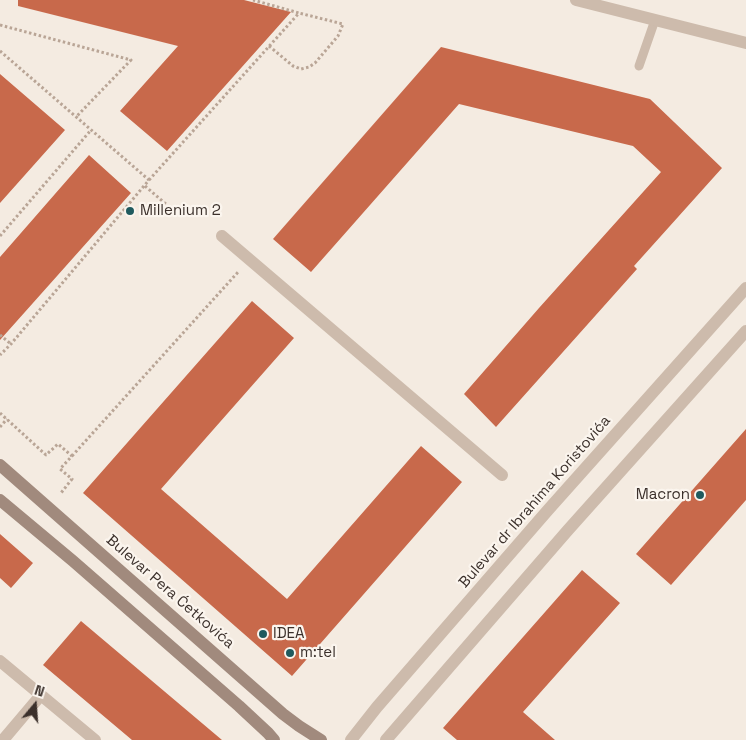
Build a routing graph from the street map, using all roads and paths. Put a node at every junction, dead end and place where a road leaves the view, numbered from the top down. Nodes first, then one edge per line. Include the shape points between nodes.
1 (253, 0) edge
2 (576, 0) edge
3 (299, 13) junction
4 (655, 20) junction
5 (0, 25) edge
6 (746, 43) edge
7 (269, 46) junction
8 (0, 51) edge
9 (639, 66) dead end
10 (76, 117) junction
11 (91, 130) junction
12 (149, 180) junction
13 (145, 186) junction
14 (168, 205) dead end
15 (0, 236) edge
16 (222, 236) dead end
17 (250, 259) junction
18 (746, 288) edge
19 (746, 331) edge
20 (0, 335) edge
21 (11, 344) junction
22 (0, 355) edge
23 (0, 413) edge
24 (7, 419) junction
25 (0, 427) edge
26 (72, 456) junction
27 (0, 465) edge
28 (502, 475) dead end
29 (61, 493) dead end
30 (0, 500) edge
31 (0, 661) edge
32 (41, 696) junction
33 (3, 740) edge
34 (96, 740) edge
35 (274, 740) edge
36 (321, 740) edge
37 (351, 740) edge
38 (386, 740) edge

1 - 3 path
2 - 4 street
3 - 7 path
3 - 7 path via 343,24 338,36 315,63 301,69 292,66
4 - 6 street
4 - 9 lane
5 - 10 path via 130,60
7 - 12 path
8 - 10 path
10 - 11 path
11 - 12 path
11 - 15 path
12 - 13 path
13 - 14 path
13 - 21 path
16 - 17 street
17 - 26 path
17 - 28 street
18 - 37 street, Bulevar dr Ibrahima Koristovića via 541,517
19 - 38 street
20 - 21 path
21 - 22 path
23 - 24 path
24 - 25 path
24 - 26 path via 46,455 58,444
26 - 29 path via 60,469 72,479
27 - 36 main road, Bulevar Pera Ćetkovića via 283,714
30 - 35 main road via 232,699
31 - 32 street
32 - 33 street
32 - 34 street

